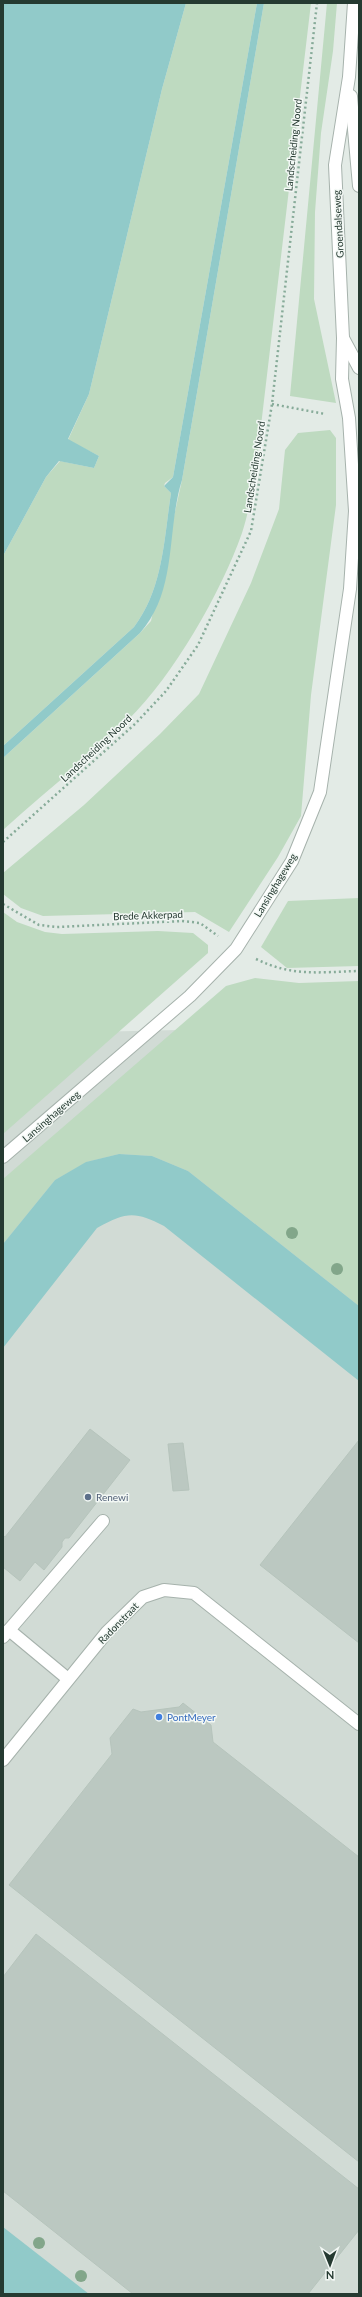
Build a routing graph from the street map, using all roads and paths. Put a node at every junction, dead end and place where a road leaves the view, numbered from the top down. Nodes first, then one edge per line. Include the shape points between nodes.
1 (317, 3) edge
2 (354, 3) edge
3 (349, 77) junction
4 (359, 186) edge
5 (343, 338) junction
6 (359, 368) edge
7 (272, 404) junction
8 (349, 418) junction
9 (359, 498) edge
10 (355, 511) junction
11 (3, 842) edge
12 (3, 904) edge
13 (236, 949) junction
14 (359, 971) edge
15 (3, 1157) edge
16 (102, 1521) dead end
17 (6, 1634) edge
18 (68, 1679) junction
19 (359, 1724) edge
20 (5, 1753) edge

1 - 7 path, Landscheiding Noord
2 - 3 street, Groendalseweg
3 - 4 street, Groendalseweg
3 - 5 street, Groendalseweg via 334,165
5 - 6 street, Groendalseweg
5 - 8 street, Lansinghageweg via 342,379
7 - 8 path
7 - 11 path, Landscheiding Noord via 251,531 198,645 166,691 134,724
8 - 10 street, Lansinghageweg
9 - 10 street, Lansinghageweg
10 - 13 street, Lansinghageweg via 350,589 320,792 292,861
12 - 13 path, Brede Akkerpad via 39,925 57,927 162,921 200,923
13 - 14 path, Brede Akkerpad via 272,967 294,973
13 - 15 street, Lansinghageweg via 190,996
16 - 17 street
17 - 18 street
18 - 19 street, Radonstraat via 107,1632 143,1597 164,1590 194,1594
18 - 20 street, Radonstraat

